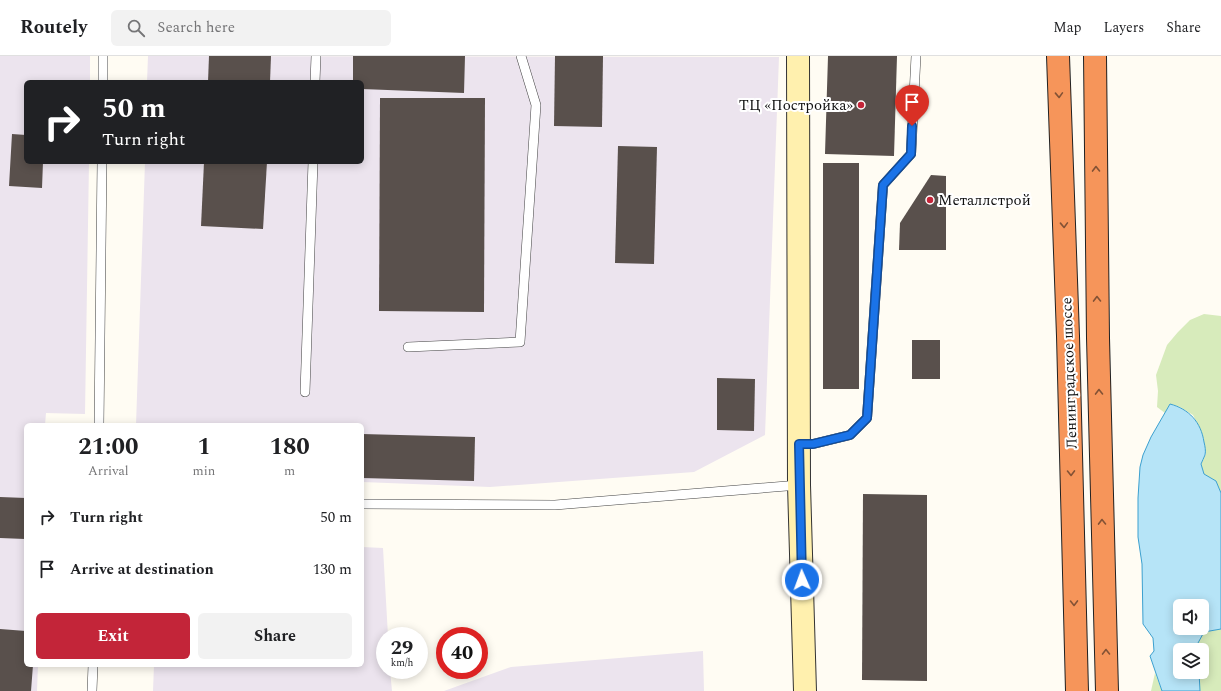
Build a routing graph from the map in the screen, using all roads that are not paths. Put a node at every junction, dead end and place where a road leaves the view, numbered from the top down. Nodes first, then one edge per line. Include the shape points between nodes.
1 (103, 56) edge
2 (316, 56) edge
3 (521, 56) edge
4 (798, 56) edge
5 (916, 56) edge
6 (1058, 56) edge
7 (1095, 56) edge
8 (103, 80) edge
9 (315, 80) edge
10 (102, 164) edge
11 (313, 164) edge
12 (408, 347) dead end
13 (305, 392) dead end
14 (99, 423) edge
15 (799, 444) junction
16 (799, 486) junction
17 (364, 504) edge
18 (92, 667) edge
19 (92, 691) edge
20 (805, 691) edge
21 (1077, 691) edge
22 (1107, 691) edge

1 - 8 lane
2 - 9 lane
3 - 12 lane via 536,105 520,342
4 - 15 street
5 - 15 lane via 911,154 883,185 867,418 850,435 813,444
6 -> 21 highway, Ленинградское шоссе
22 -> 7 highway, Ленинградское шоссе via 1098,338
10 - 14 lane
11 - 13 lane
15 - 16 street
16 - 17 lane via 555,505
16 - 20 street
18 - 19 lane

